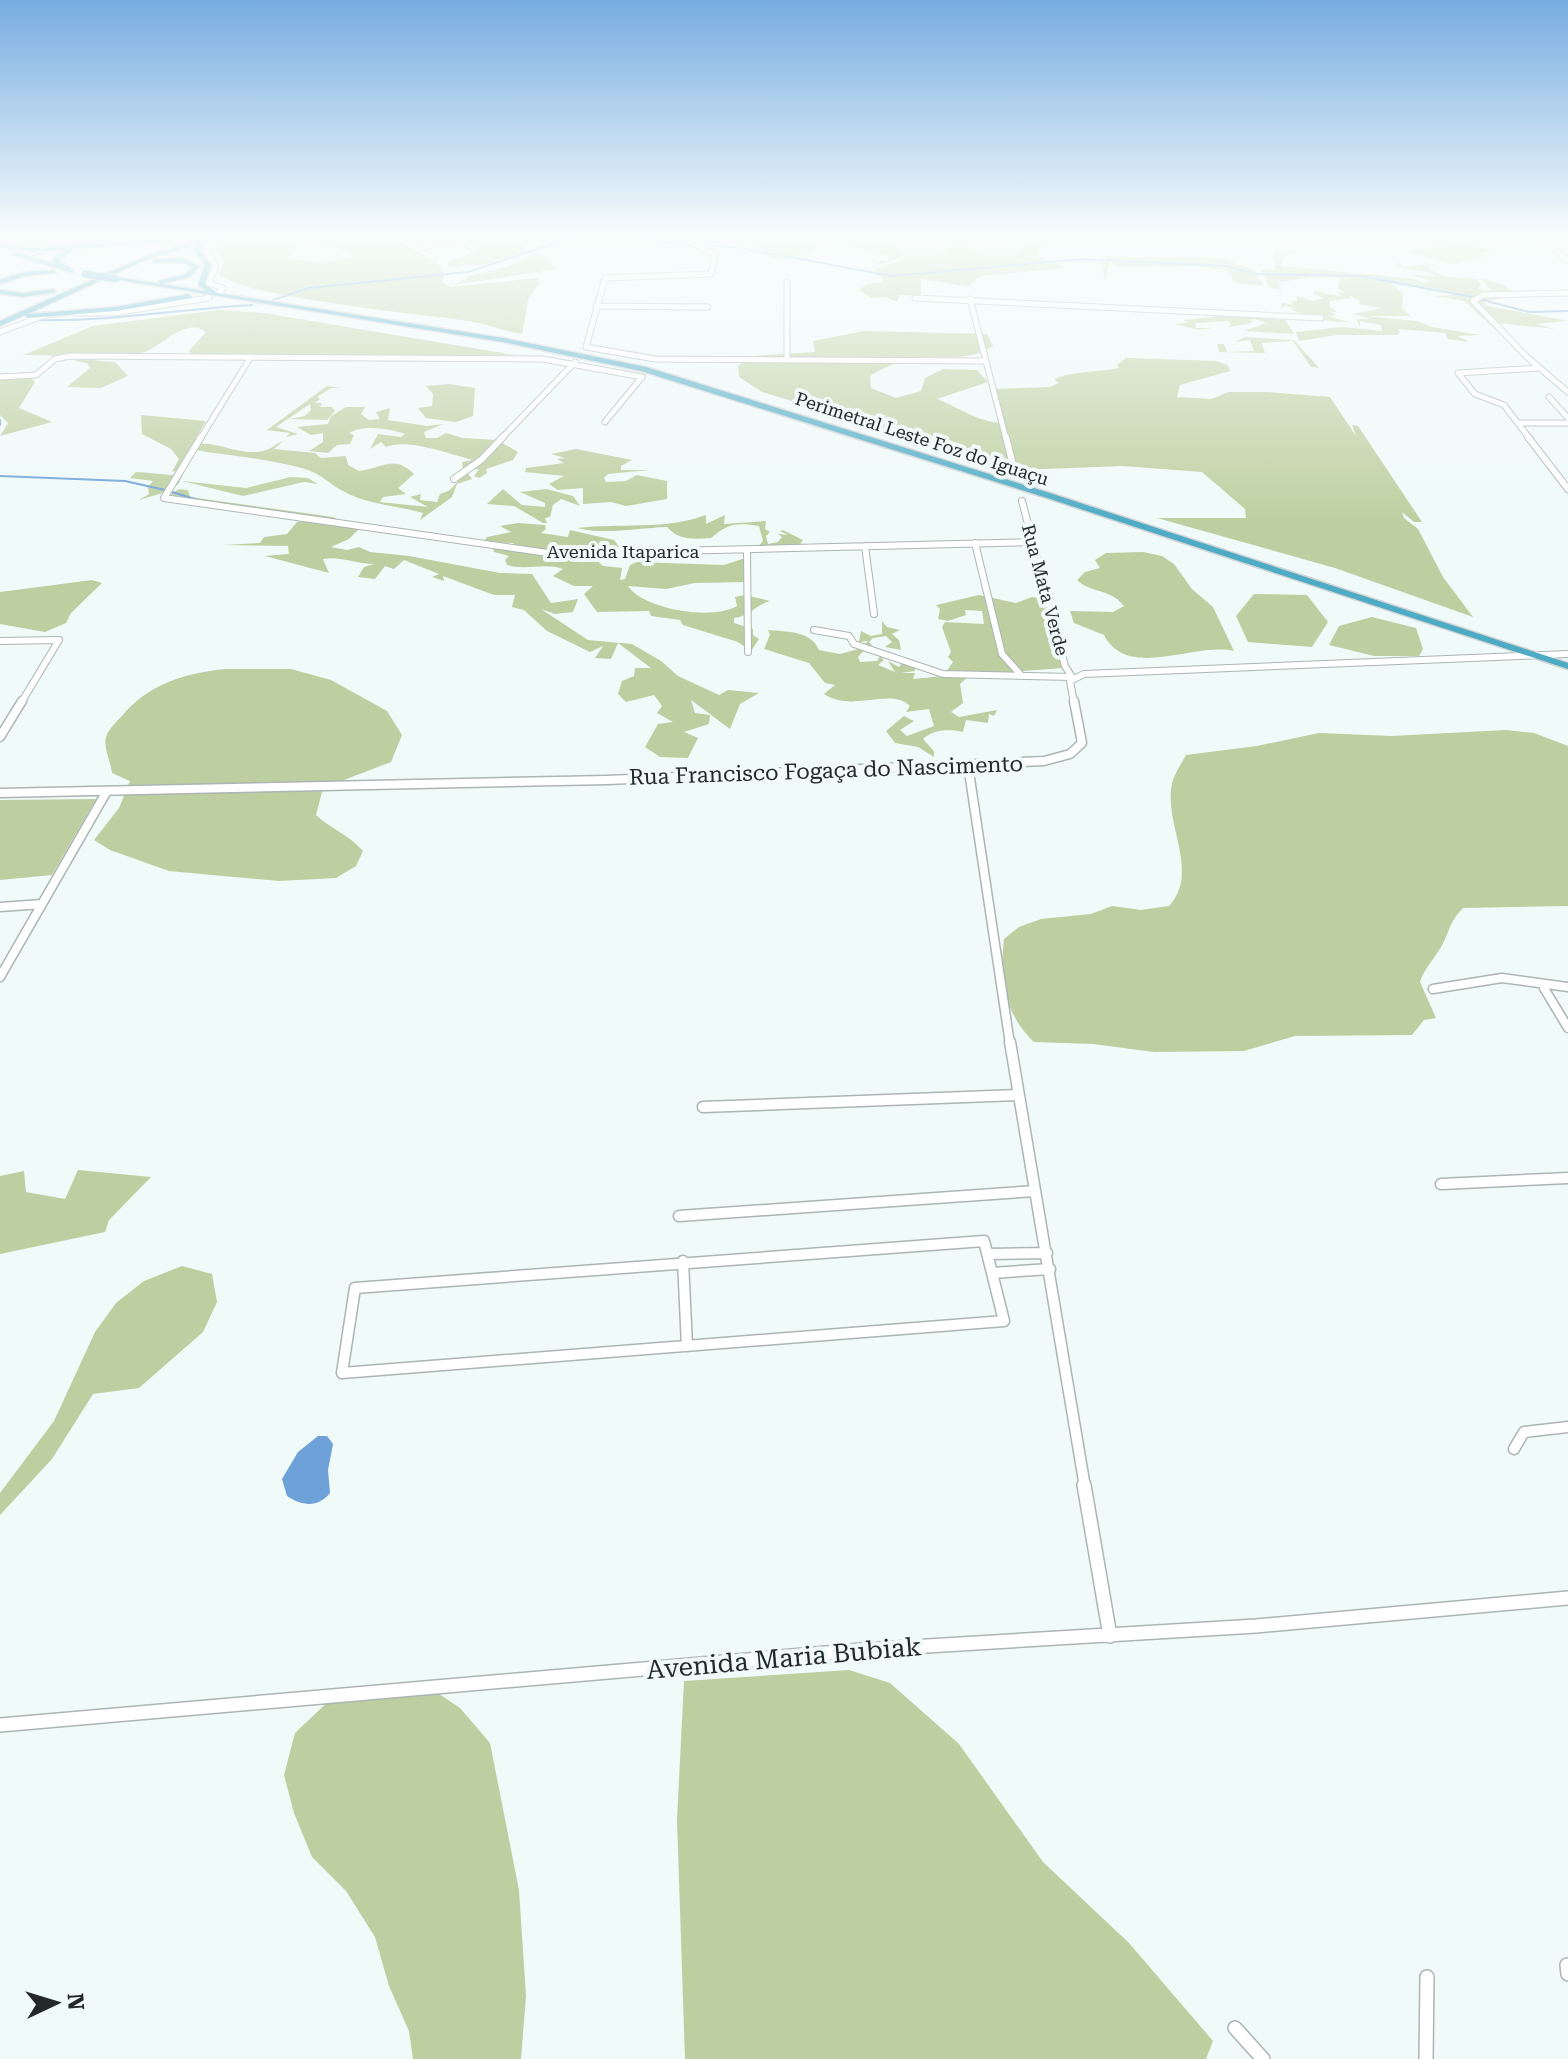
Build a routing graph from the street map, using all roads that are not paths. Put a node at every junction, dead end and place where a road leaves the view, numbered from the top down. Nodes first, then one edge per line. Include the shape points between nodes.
1 (446, 331) edge
2 (590, 331) edge
3 (787, 331) edge
4 (978, 331) edge
5 (1503, 331) edge
6 (250, 358) junction
7 (787, 360) junction
8 (985, 361) junction
9 (575, 362) junction
10 (1540, 368) junction
11 (0, 377) edge
12 (1568, 392) edge
13 (1549, 397) dead end
14 (1568, 420) edge
15 (605, 422) dead end
16 (1520, 423) junction
17 (1015, 473) dead end
18 (454, 479) dead end
19 (1568, 489) edge
20 (1022, 501) dead end
21 (1033, 542) junction
22 (975, 543) junction
23 (865, 546) junction
24 (747, 550) junction
25 (874, 614) dead end
26 (814, 630) dead end
27 (0, 641) edge
28 (748, 652) dead end
29 (1568, 654) edge
30 (1536, 656) junction
31 (1568, 666) edge
32 (1021, 675) junction
33 (1072, 677) junction
34 (0, 737) edge
35 (968, 765) junction
36 (107, 791) junction
37 (0, 793) edge
38 (42, 904) junction
39 (0, 907) edge
40 (0, 977) edge
41 (1568, 987) edge
42 (1544, 988) junction
43 (1433, 989) dead end
44 (1568, 1028) edge
45 (1018, 1095) junction
46 (703, 1107) dead end
47 (1568, 1178) edge
48 (1441, 1184) dead end
49 (1035, 1191) junction
50 (679, 1216) dead end
51 (1047, 1253) junction
52 (988, 1254) junction
53 (683, 1261) junction
54 (1050, 1269) junction
55 (992, 1273) junction
56 (687, 1346) junction
57 (1568, 1427) edge
58 (1514, 1449) dead end
59 (1568, 1598) edge
60 (1110, 1636) junction
61 (0, 1725) edge
62 (1567, 1965) edge
63 (1568, 1974) edge
64 (1427, 1977) dead end
65 (1235, 2028) dead end
66 (1263, 2059) edge
67 (1426, 2059) edge

1 - 30 highway, Perimetral Leste Foz do Iguaçu via 667,375
2 - 7 street via 586,347 642,358
3 - 7 street
4 - 8 street
5 - 10 street
6 - 9 street
6 - 11 street via 69,356 55,359 36,375
6 - 24 street, Avenida Itaparica via 163,495 168,500 555,554
7 - 8 street
8 - 17 street
9 - 15 street via 642,377
9 - 18 street via 481,460
10 - 12 street
10 - 16 street via 1458,373 1475,394 1504,405
13 - 14 street
14 - 16 street
16 - 19 street
20 - 21 street, Rua Mata Verde
21 - 22 street, Avenida Itaparica
21 - 33 street, Rua Mata Verde
22 - 23 street, Avenida Itaparica
22 - 32 street via 1002,654
23 - 24 street, Avenida Itaparica
23 - 25 street
24 - 28 street
26 - 32 street via 849,636 854,644 943,674
27 - 34 street via 59,640
29 - 30 street
30 - 31 highway, Perimetral Leste Foz do Iguaçu
30 - 33 street
32 - 33 street
33 - 35 street, Rua Francisco Fogaça do Nascimento via 1083,735 1077,750 1044,761
35 - 36 street, Rua Francisco Fogaça do Nascimento via 607,780
35 - 45 street
36 - 37 street, Rua Francisco Fogaça do Nascimento
36 - 38 street
38 - 39 street
38 - 40 street
41 - 42 street
42 - 43 street via 1521,979 1455,982
42 - 44 street
45 - 46 street
45 - 49 street
47 - 48 street
49 - 50 street
49 - 51 street
51 - 52 street
51 - 54 street
52 - 53 street via 984,1241
52 - 55 street
53 - 56 street
53 - 56 street via 355,1288 342,1373
54 - 55 street
54 - 60 street
55 - 56 street via 1004,1321
57 - 58 street via 1524,1432
59 - 60 street, Avenida Maria Bubiak
60 - 61 street, Avenida Maria Bubiak via 861,1650
62 - 63 street
64 - 67 street
65 - 66 street

